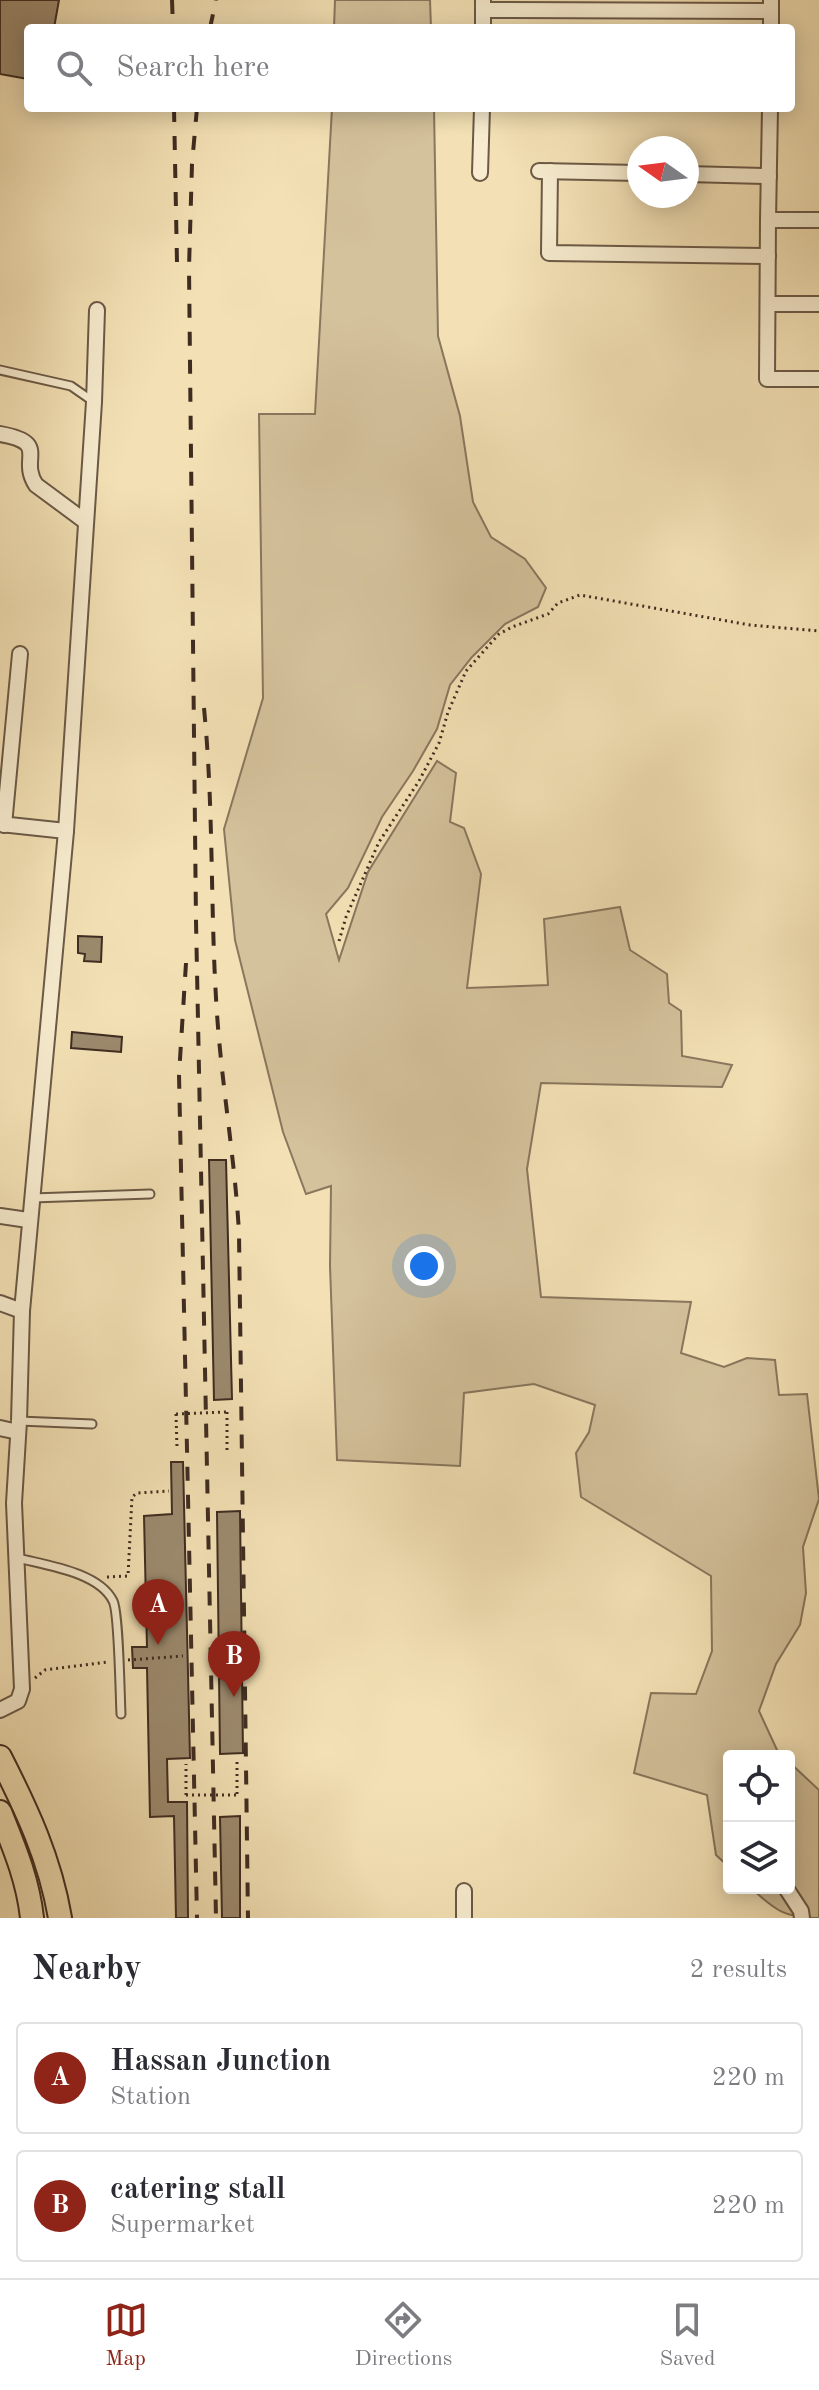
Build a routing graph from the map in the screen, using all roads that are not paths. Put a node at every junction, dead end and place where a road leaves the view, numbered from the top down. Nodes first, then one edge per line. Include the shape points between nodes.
1 (483, 5) edge
2 (513, 5) edge
3 (590, 5) edge
4 (676, 5) edge
5 (771, 6) edge
6 (482, 112) edge
7 (770, 112) edge
8 (480, 173) dead end
9 (627, 173) edge
10 (699, 174) edge
11 (769, 176) junction
12 (768, 220) junction
13 (819, 220) edge
14 (768, 256) junction
15 (768, 304) junction
16 (819, 304) edge
17 (97, 310) dead end
18 (0, 370) edge
19 (819, 379) edge
20 (94, 402) junction
21 (0, 434) edge
22 (86, 522) junction
23 (20, 654) dead end
24 (2, 824) edge
25 (66, 831) junction
26 (150, 1194) dead end
27 (31, 1198) junction
28 (0, 1216) edge
29 (28, 1220) junction
30 (0, 1303) edge
31 (22, 1311) junction
32 (92, 1424) dead end
33 (19, 1426) junction
34 (0, 1428) edge
35 (14, 1557) junction
36 (0, 1710) edge
37 (121, 1714) dead end
38 (0, 1757) edge
39 (23, 1798) junction
40 (0, 1810) edge
41 (464, 1891) dead end
42 (790, 1894) edge
43 (32, 1918) edge
44 (60, 1918) edge
45 (464, 1918) edge
46 (802, 1918) edge

1 - 2 street
2 - 3 street
3 - 4 street
4 - 5 street
6 - 8 street
7 - 11 street
9 - 14 street via 545,171 549,253
10 - 11 street
11 - 12 street
12 - 13 street
12 - 14 street
14 - 15 street
15 - 16 street
15 - 19 street via 767,379
17 - 20 street
18 - 20 lane via 71,386
20 - 22 street
21 - 22 street via 28,443 36,485
22 - 25 street
23 - 24 street
24 - 25 street
25 - 27 street
26 - 27 lane
27 - 29 street
28 - 29 street
29 - 31 street
30 - 31 street
31 - 33 street
32 - 33 lane
33 - 34 street
33 - 35 street
35 - 36 street via 22,1689 18,1701
35 - 37 lane via 78,1573 114,1602
38 - 39 main road
39 - 40 main road
39 - 44 main road via 41,1842
40 - 43 main road via 21,1864
41 - 45 street
42 - 46 street

